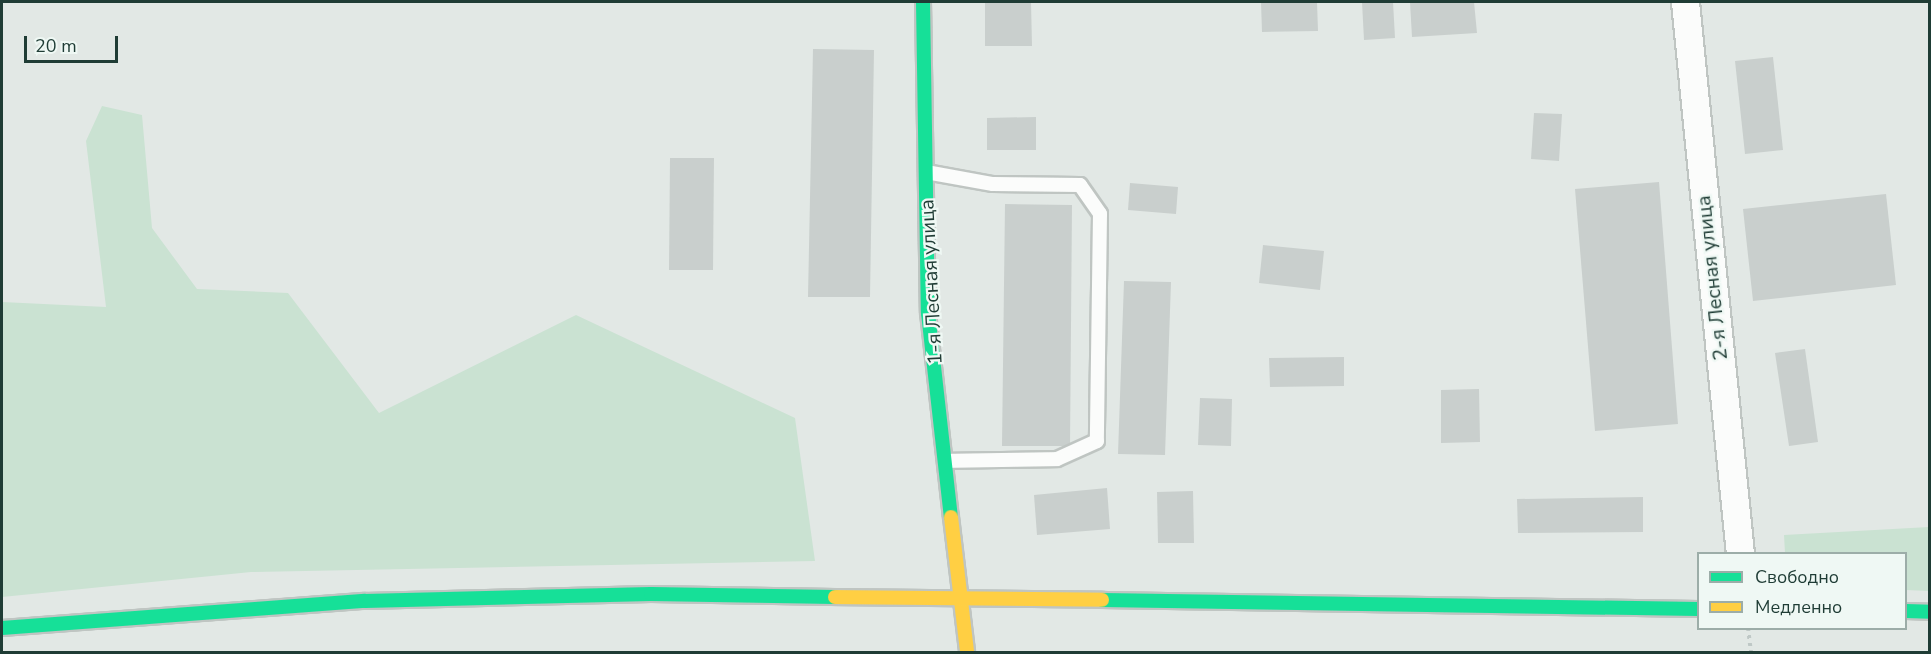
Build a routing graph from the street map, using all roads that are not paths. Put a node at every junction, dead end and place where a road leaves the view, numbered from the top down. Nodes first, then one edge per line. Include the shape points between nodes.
1 (923, 2) edge
2 (1685, 2) edge
3 (926, 172) junction
4 (946, 461) junction
5 (1740, 552) edge
6 (963, 598) junction
7 (1697, 609) edge
8 (1907, 611) edge
9 (1929, 612) edge
10 (2, 628) edge
11 (968, 652) edge

1 - 3 main road, 1-я Лесная улица
2 - 5 street, 2-я Лесная улица
3 - 4 main road, 1-я Лесная улица via 928,313
3 - 4 lane via 993,184 1080,185 1100,214 1097,441 1057,459
4 - 6 main road, 1-я Лесная улица
6 - 7 main road
6 - 10 main road via 651,594 365,601
6 - 11 main road, 1-я Лесная улица
8 - 9 main road

